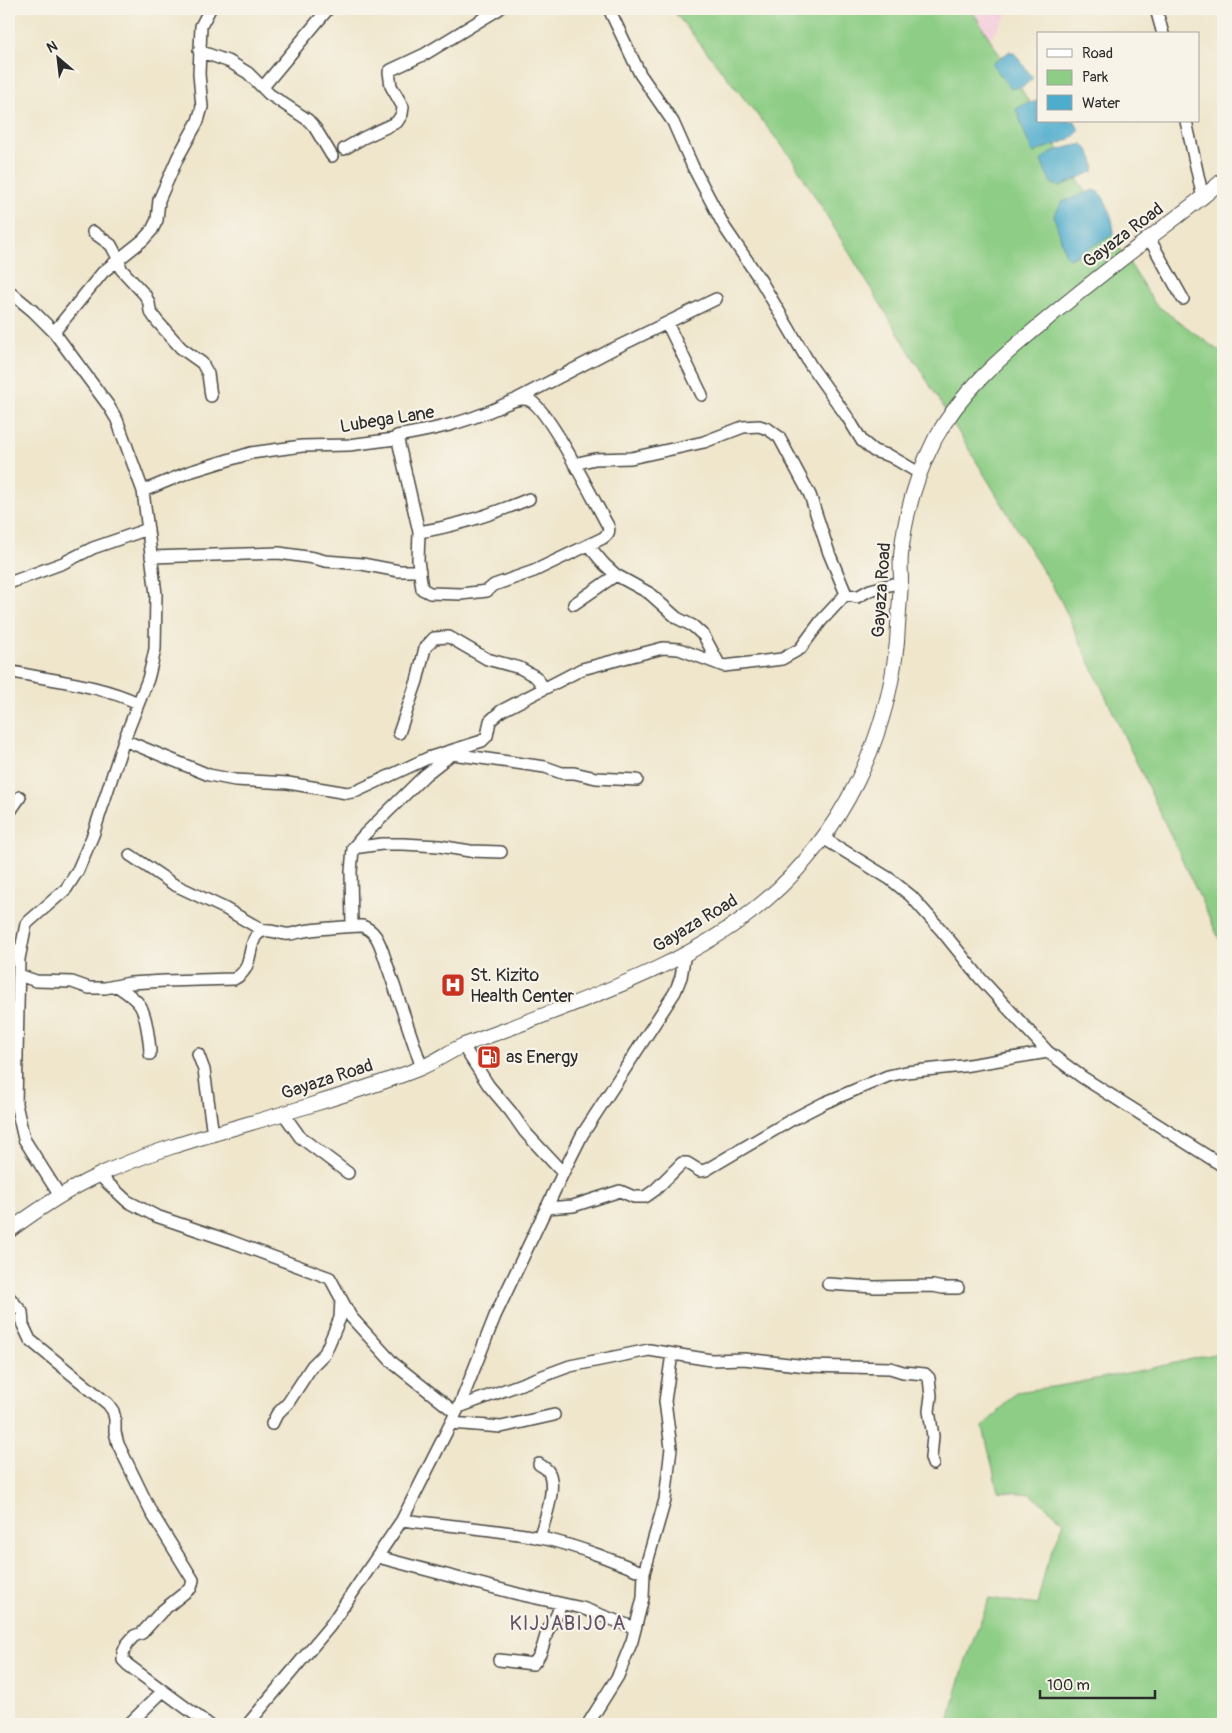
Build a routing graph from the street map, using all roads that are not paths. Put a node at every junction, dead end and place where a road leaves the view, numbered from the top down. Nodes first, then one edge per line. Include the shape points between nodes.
1 (210, 9) edge
2 (328, 9) edge
3 (499, 9) edge
4 (609, 9) edge
5 (1156, 9) edge
6 (1163, 32) edge
7 (199, 51) junction
8 (263, 87) junction
9 (1186, 122) edge
10 (344, 149) dead end
11 (332, 156) dead end
12 (1223, 180) edge
13 (1203, 198) junction
14 (93, 232) dead end
15 (1149, 238) junction
16 (119, 260) junction
17 (9, 291) edge
18 (716, 299) dead end
19 (1183, 300) dead end
20 (667, 323) junction
21 (54, 332) junction
22 (702, 395) dead end
23 (211, 396) dead end
24 (516, 400) junction
25 (397, 436) junction
26 (574, 464) junction
27 (919, 473) junction
28 (143, 491) junction
29 (529, 499) dead end
30 (148, 529) junction
31 (419, 532) junction
32 (588, 545) junction
33 (151, 557) junction
34 (420, 571) junction
35 (616, 575) junction
36 (901, 582) junction
37 (9, 583) edge
38 (846, 594) junction
39 (574, 604) dead end
40 (719, 664) junction
41 (9, 671) edge
42 (544, 688) junction
43 (138, 703) junction
44 (399, 733) dead end
45 (124, 740) junction
46 (455, 752) junction
47 (637, 780) dead end
48 (20, 797) dead end
49 (9, 813) edge
50 (823, 838) junction
51 (354, 848) junction
52 (501, 852) dead end
53 (130, 855) dead end
54 (352, 926) junction
55 (264, 931) junction
56 (9, 945) edge
57 (685, 953) junction
58 (19, 959) junction
59 (19, 975) junction
60 (117, 986) junction
61 (462, 1046) junction
62 (1048, 1052) junction
63 (150, 1054) dead end
64 (198, 1054) dead end
65 (422, 1068) junction
66 (283, 1113) junction
67 (213, 1134) junction
68 (1223, 1166) edge
69 (348, 1173) dead end
70 (563, 1173) junction
71 (99, 1175) junction
72 (60, 1196) junction
73 (546, 1208) junction
74 (9, 1231) edge
75 (828, 1284) dead end
76 (958, 1288) dead end
77 (9, 1297) edge
78 (342, 1297) junction
79 (672, 1354) junction
80 (455, 1414) junction
81 (554, 1415) dead end
82 (272, 1424) dead end
83 (538, 1464) dead end
84 (933, 1464) dead end
85 (402, 1520) junction
86 (539, 1538) junction
87 (378, 1557) junction
88 (644, 1573) junction
89 (560, 1604) junction
90 (635, 1628) junction
91 (499, 1660) dead end
92 (163, 1691) junction
93 (129, 1724) edge
94 (208, 1724) edge
95 (248, 1724) edge
96 (588, 1724) edge

1 - 7 street via 201,26
2 - 8 street
3 - 10 street via 425,54 391,70 389,78 403,107 402,114 397,122
4 - 27 street via 640,74 673,122 725,228 761,281 811,366 862,441 874,451 890,456
5 - 6 street
7 - 8 street via 248,72
7 - 16 street via 202,107 198,121 159,200 157,220 152,230
8 - 11 street via 308,120
9 - 13 street
12 - 13 main road, Gayaza Road
13 - 15 main road, Gayaza Road
14 - 16 street via 111,245
15 - 19 street
15 - 27 main road, Gayaza Road via 984,373 965,394 936,437
16 - 21 street via 103,272
16 - 23 street via 121,269 145,295 157,322 181,348 202,363 208,374
17 - 21 street
18 - 20 street, Lubega Lane
20 - 22 street
20 - 24 street, Lubega Lane
21 - 28 street via 112,412
24 - 25 street, Lubega Lane via 447,427
24 - 26 street via 528,399 540,407
25 - 28 street, Lubega Lane via 380,442 302,446 251,453 189,472
25 - 31 street
26 - 32 street via 609,530 603,538
26 - 38 street via 595,459 631,458 704,442 742,427 768,429 780,437 810,495
27 - 36 main road, Gayaza Road via 904,534
28 - 30 street
29 - 31 street via 445,528
30 - 33 street
30 - 37 street
31 - 34 street
32 - 34 street via 534,571 494,585 487,591 430,593 422,589
32 - 35 street
33 - 34 street via 279,553
33 - 43 street via 156,594 155,649
35 - 39 street
35 - 40 street via 649,593 677,618 693,626 704,636
36 - 38 street via 857,597
36 - 50 main road, Gayaza Road via 890,687 880,725 859,778
38 - 40 street via 791,656 724,666
40 - 42 street via 679,649 663,648 582,670
41 - 43 street via 105,690
42 - 44 street via 530,672 487,659 449,638 434,638 425,648
42 - 46 street via 501,710 490,721 487,736 482,741
43 - 45 street
45 - 46 street via 209,774 347,793 428,758
45 - 58 street via 93,835 77,872 66,889 26,924
46 - 47 street via 596,778
46 - 51 street via 425,775
48 - 49 street
50 - 57 main road, Gayaza Road via 796,872 757,907 724,932
50 - 62 street via 890,879 911,896
51 - 52 street via 403,844
51 - 54 street
53 - 55 street via 173,884
54 - 55 street via 286,934
54 - 65 street via 368,928 376,936
55 - 60 street via 256,936 249,961 241,975 234,979 165,980
56 - 58 street
57 - 61 main road, Gayaza Road via 603,992
57 - 70 street via 675,992 587,1128
58 - 59 street
59 - 60 street via 36,980 72,982 89,988
59 - 72 street via 16,1104 24,1140
60 - 63 street via 142,1006 147,1020
61 - 65 main road, Gayaza Road
61 - 70 street via 525,1132
62 - 68 street
62 - 73 street via 888,1076 793,1118 706,1170 700,1171 682,1163 645,1197 613,1192 573,1206
64 - 67 street via 206,1080
65 - 66 main road, Gayaza Road
66 - 67 main road, Gayaza Road
66 - 69 street via 300,1137
67 - 71 main road, Gayaza Road
70 - 73 street
71 - 72 main road, Gayaza Road
71 - 78 street via 127,1201 156,1216 330,1278
72 - 74 main road, Gayaza Road
73 - 80 street via 495,1316
75 - 76 street
77 - 92 street via 22,1312 23,1325 30,1340 113,1411 118,1444 151,1512 193,1580 191,1588 162,1611 142,1633 134,1636 123,1653 123,1660 128,1666
78 - 80 street via 351,1317 393,1363
78 - 82 street via 340,1318 325,1354 312,1366
79 - 80 street via 649,1350 570,1366
79 - 84 street via 711,1360 876,1367 925,1374 930,1383
79 - 88 street via 665,1401 671,1448 665,1500
80 - 81 street via 501,1427
80 - 85 street
83 - 86 street via 548,1471 551,1479 546,1518
85 - 86 street
85 - 87 street
86 - 88 street via 596,1554
87 - 89 street
87 - 95 street via 330,1626
88 - 90 street via 643,1598
89 - 90 street via 597,1613
89 - 91 street via 559,1614 548,1631 539,1658 533,1664
90 - 96 street via 618,1676
92 - 93 street
92 - 94 street

